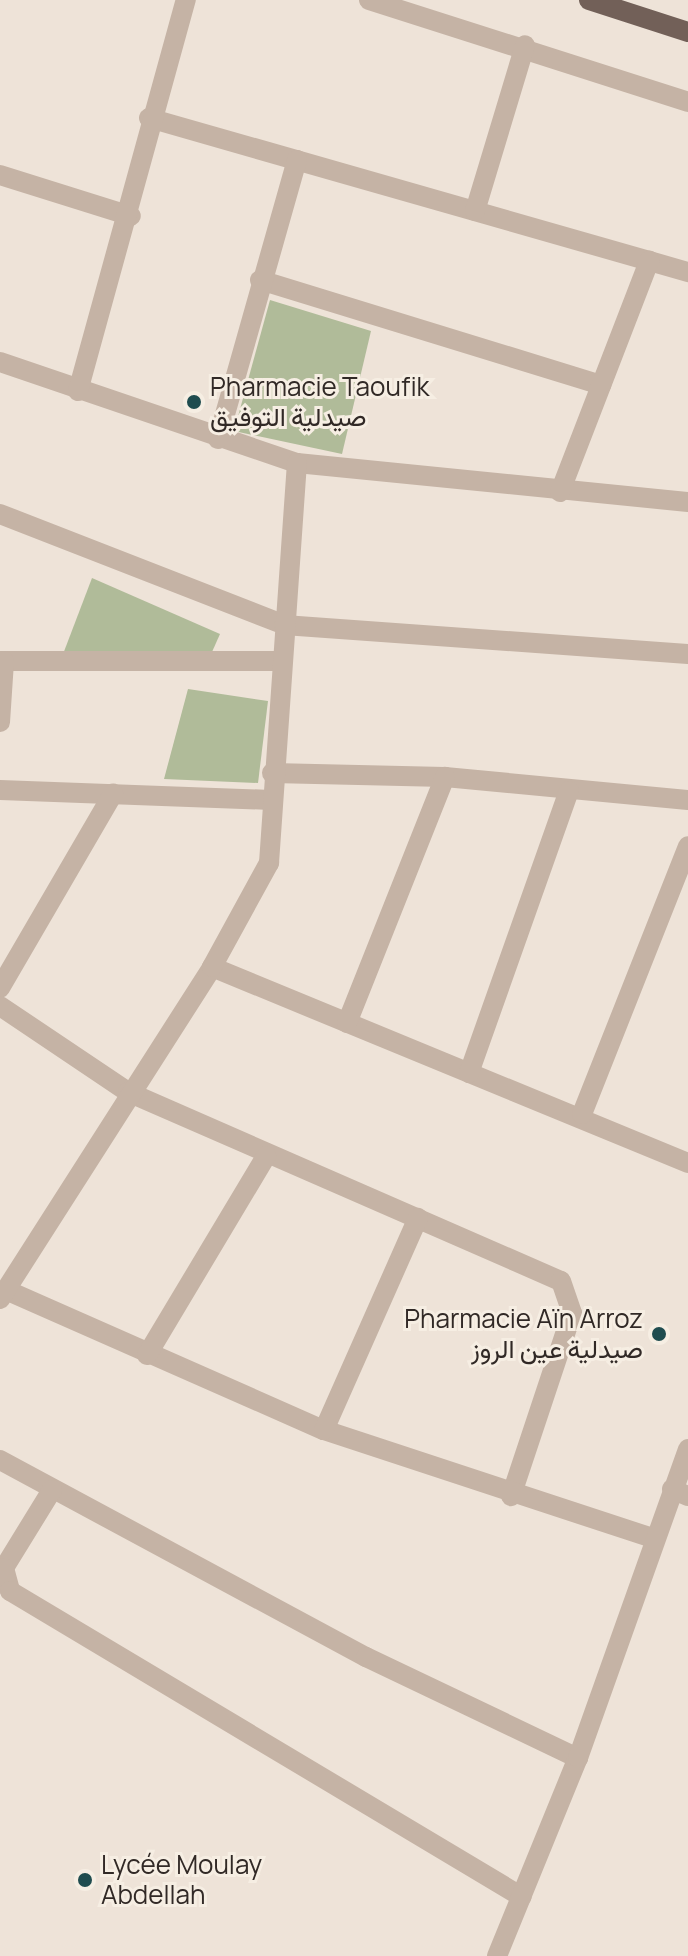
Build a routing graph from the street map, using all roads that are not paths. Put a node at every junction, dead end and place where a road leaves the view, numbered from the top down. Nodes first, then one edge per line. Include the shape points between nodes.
1 (186, 0) edge
2 (369, 0) edge
3 (589, 0) edge
4 (688, 32) edge
5 (525, 45) junction
6 (688, 102) edge
7 (149, 118) junction
8 (297, 160) junction
9 (0, 175) edge
10 (475, 211) junction
11 (131, 216) junction
12 (649, 261) junction
13 (688, 272) edge
14 (260, 280) junction
15 (0, 362) edge
16 (601, 385) junction
17 (78, 391) junction
18 (218, 439) junction
19 (297, 463) junction
20 (560, 492) junction
21 (688, 502) edge
22 (0, 514) edge
23 (284, 625) junction
24 (688, 654) edge
25 (2, 661) edge
26 (280, 661) junction
27 (0, 722) edge
28 (272, 773) junction
29 (445, 777) junction
30 (0, 790) edge
31 (569, 791) junction
32 (113, 794) junction
33 (271, 800) junction
34 (688, 800) edge
35 (688, 846) edge
36 (212, 967) junction
37 (0, 988) edge
38 (0, 1006) edge
39 (347, 1023) junction
40 (469, 1073) junction
41 (128, 1092) junction
42 (582, 1114) junction
43 (266, 1156) junction
44 (688, 1163) edge
45 (418, 1218) junction
46 (3, 1295) edge
47 (147, 1355) junction
48 (324, 1430) junction
49 (688, 1449) edge
50 (0, 1460) edge
51 (52, 1490) junction
52 (680, 1492) edge
53 (511, 1496) junction
54 (653, 1538) junction
55 (578, 1758) junction
56 (522, 1897) junction
57 (497, 1956) edge

1 - 7 street
2 - 5 street
3 - 4 main road
5 - 6 street
5 - 10 street
7 - 8 street
7 - 11 street
8 - 10 street
8 - 14 street
9 - 11 street
10 - 12 street
11 - 17 street
12 - 13 street
12 - 16 street
14 - 16 street
14 - 18 street
15 - 17 street
16 - 20 street
17 - 18 street
18 - 19 street
19 - 20 street
19 - 23 street
20 - 21 street
22 - 23 street
23 - 24 street
23 - 26 street
25 - 26 street
25 - 27 street
26 - 28 street
28 - 29 street
28 - 33 street
29 - 31 street
29 - 39 street
30 - 32 street
31 - 34 street
31 - 40 street
32 - 33 street
32 - 37 street
33 - 36 street via 269,863
35 - 42 street
36 - 39 street
36 - 41 street
38 - 41 street
39 - 40 street
40 - 42 street
41 - 43 street
41 - 46 street
42 - 44 street
43 - 45 street
43 - 47 street
45 - 48 street
45 - 53 street via 569,1290 572,1313
46 - 47 street
47 - 48 street
48 - 53 street
49 - 52 street
50 - 51 street
51 - 55 street via 366,1657
51 - 56 street via 4,1568 10,1591
52 - 54 street
53 - 54 street
54 - 55 street
55 - 56 street
56 - 57 street

